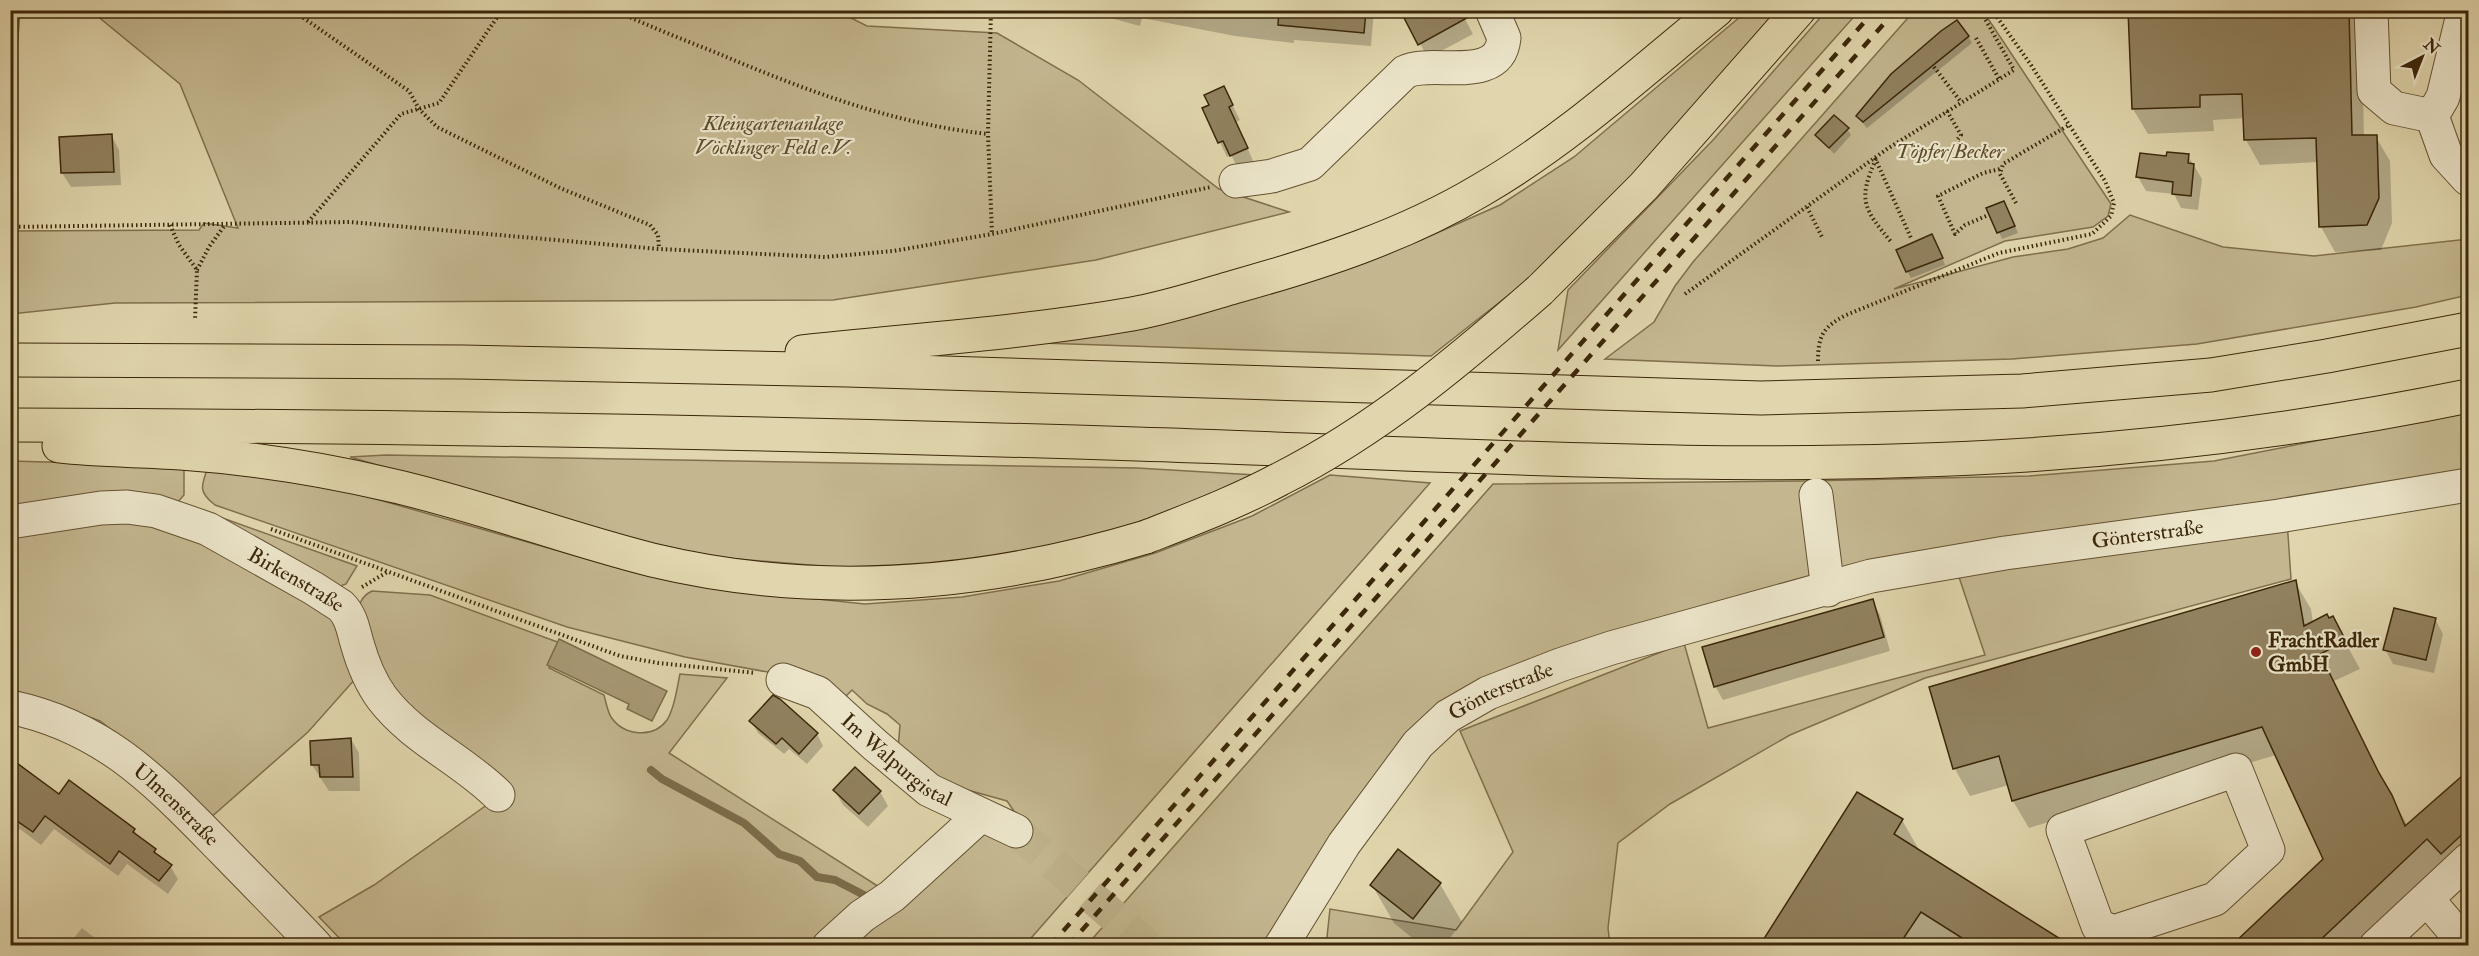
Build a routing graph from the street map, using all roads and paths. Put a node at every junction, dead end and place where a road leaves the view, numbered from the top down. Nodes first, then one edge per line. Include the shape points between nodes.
1 (292, 10) edge
2 (502, 10) edge
3 (614, 10) edge
4 (991, 10) edge
5 (1492, 10) edge
6 (1717, 10) edge
7 (1799, 10) edge
8 (1980, 10) edge
9 (1992, 10) edge
10 (2371, 10) edge
11 (2464, 10) edge
12 (10, 13) edge
13 (1976, 38) dead end
14 (10, 57) edge
15 (1934, 67) dead end
16 (1999, 79) junction
17 (1961, 102) junction
18 (418, 109) junction
19 (1947, 111) junction
20 (2432, 116) junction
21 (2069, 125) junction
22 (988, 134) junction
23 (1961, 149) dead end
24 (1876, 158) junction
25 (2000, 169) junction
26 (2469, 179) edge
27 (1236, 181) joint
28 (2016, 203) dead end
29 (1807, 207) junction
30 (1986, 216) dead end
31 (307, 223) junction
32 (226, 224) junction
33 (170, 225) junction
34 (10, 227) edge
35 (992, 234) junction
36 (1911, 238) dead end
37 (1823, 239) dead end
38 (1892, 243) dead end
39 (659, 249) junction
40 (197, 270) junction
41 (1685, 294) dead end
42 (195, 319) dead end
43 (2469, 329) edge
44 (10, 360) edge
45 (1818, 361) dead end
46 (666, 367) junction
47 (2469, 396) edge
48 (10, 425) edge
49 (10, 435) edge
50 (2469, 485) edge
51 (1816, 495) dead end
52 (10, 522) edge
53 (267, 528) dead end
54 (1828, 590) junction
55 (783, 680) joint
56 (10, 707) edge
57 (498, 795) dead end
58 (981, 815) junction
59 (1016, 831) tunnel mouth
60 (2469, 860) edge
61 (2427, 899) junction
62 (2162, 931) edge
63 (315, 945) edge
64 (829, 945) edge
65 (1281, 945) edge
66 (2376, 945) edge
67 (2467, 945) edge

1 - 18 path via 408,91
2 - 18 path via 439,103
3 - 22 path via 835,99 938,126
4 - 22 path
5 - 27 street via 1504,38 1500,50 1489,61 1469,68 1414,68 1405,72 1310,164 1272,176
6 - 46 highway via 1524,164 1426,219 1323,261 1134,314 1032,329
7 - 49 highway, bridge via 1644,186 1540,290 1437,378 1360,432 1242,498 1146,537 1053,562 948,580 863,584 787,581 656,561 421,492 334,473 201,455 64,446
8 - 16 path via 2014,70
9 - 21 path
10 - 20 street via 2374,91 2394,108
11 - 20 street via 2443,97
12 - 14 path
13 - 16 path
15 - 17 path
16 - 17 path
17 - 19 path
18 - 31 path via 401,114
18 - 39 path via 437,127 560,188 650,225 658,235
19 - 23 path via 1961,135 1957,140
19 - 24 path
20 - 26 street via 2446,155
21 - 25 path
21 - 45 path via 2111,192 2113,211 2100,229 2079,238 1999,253 1846,315 1821,335
22 - 35 path
24 - 29 path
24 - 36 path
24 - 38 path via 1865,183 1864,197 1870,217
25 - 28 path
25 - 30 path via 1983,173 1938,196 1955,234
27 - 35 path
29 - 37 path
29 - 41 path
31 - 32 path
31 - 39 path via 350,222
32 - 33 path
32 - 40 path
33 - 34 path
33 - 40 path
35 - 39 path via 892,251 825,257
40 - 42 path
43 - 46 highway via 2211,375 2022,391 1761,398
44 - 46 highway
47 - 48 highway via 2335,421 2184,442 2023,455 1869,460 1606,460 719,433
50 - 54 street, Gönterstraße via 2279,516 2005,553 1871,576
51 - 54 street
52 - 57 street, Birkenstraße via 101,508 142,508 189,521 249,551 347,612 360,653 384,700 417,733 479,776
53 - 55 path via 620,656
54 - 65 street, Gönterstraße via 1611,648 1488,693 1448,716 1418,744 1368,809
55 - 58 street, Im Walpurgistal via 818,693 929,790
56 - 63 street, Ulmenstraße via 70,725 121,753 161,787
58 - 59 street, Im Walpurgistal
58 - 64 street via 892,896
60 - 61 street
61 - 66 street
61 - 67 street
62 - 62 street via 2215,898 2268,850 2236,770 2063,830 2098,926 2114,932

